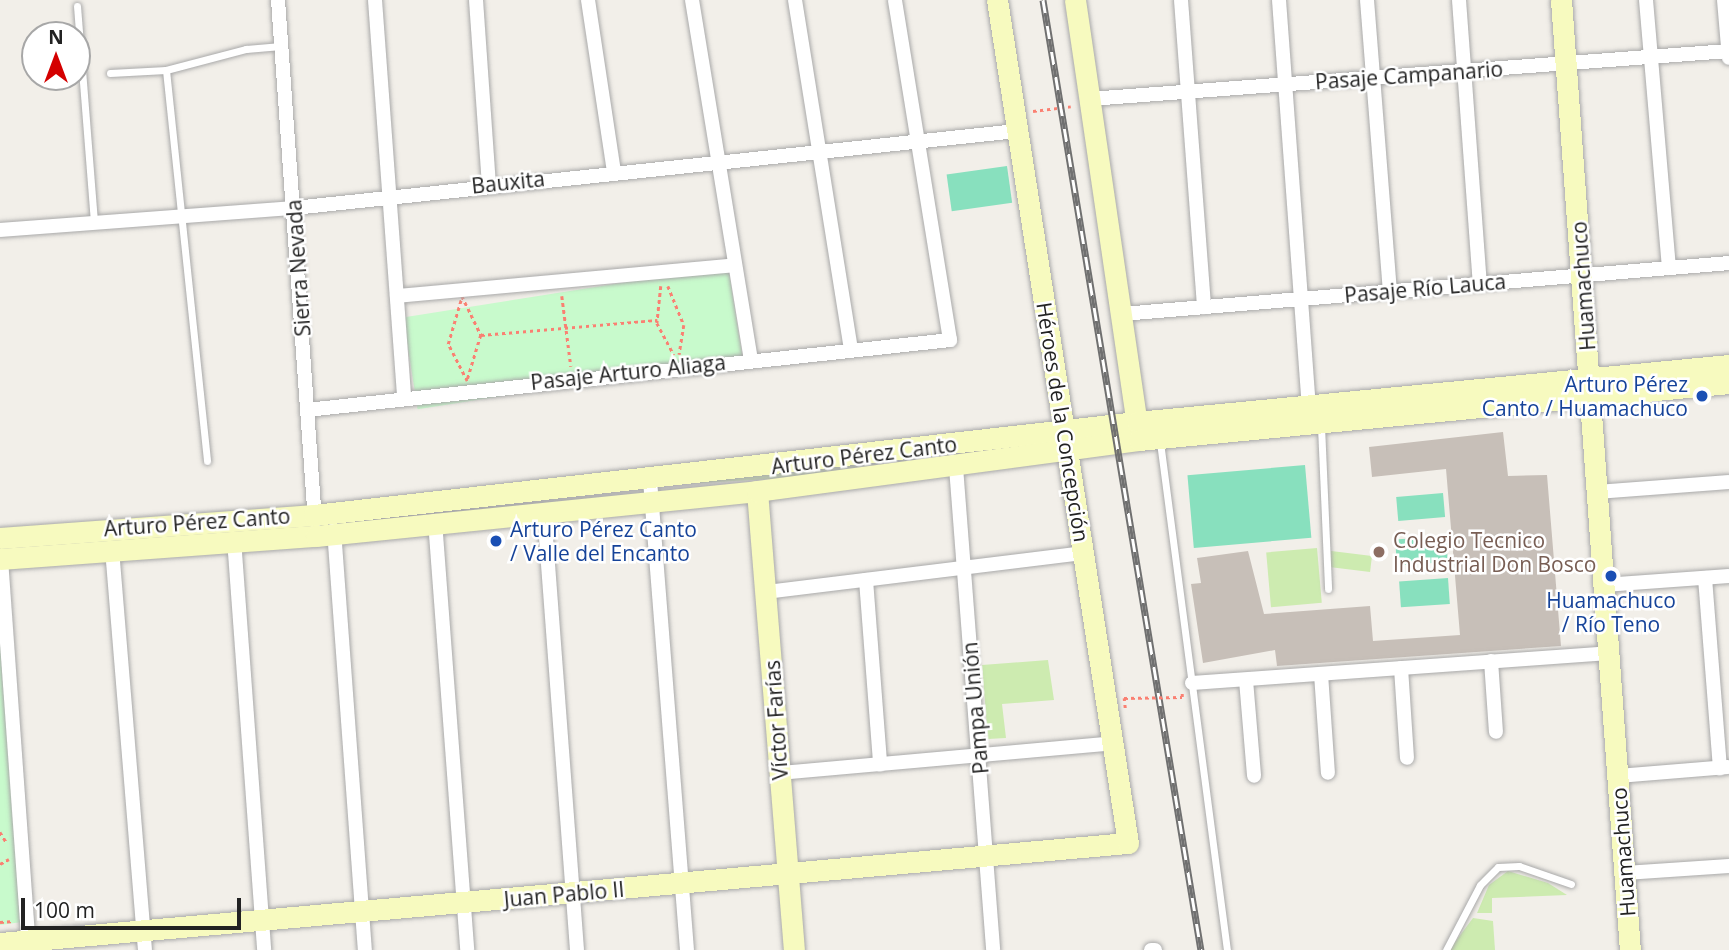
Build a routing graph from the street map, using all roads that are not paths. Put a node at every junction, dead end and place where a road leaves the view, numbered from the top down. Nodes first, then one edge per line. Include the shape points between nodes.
1 (278, 0) edge
2 (375, 0) edge
3 (476, 0) edge
4 (588, 0) edge
5 (691, 0) edge
6 (795, 0) edge
7 (895, 0) edge
8 (997, 0) edge
9 (1075, 0) edge
10 (1181, 0) edge
11 (1279, 0) edge
12 (1367, 0) edge
13 (1459, 0) edge
14 (1561, 0) edge
15 (1646, 0) edge
16 (1724, 0) edge
17 (77, 6) dead end
18 (281, 47) junction
19 (1729, 51) edge
20 (1650, 57) junction
21 (1729, 60) edge
22 (1566, 64) junction
23 (166, 70) junction
24 (1464, 71) junction
25 (110, 73) dead end
26 (1373, 78) junction
27 (1285, 85) junction
28 (1188, 92) junction
29 (1090, 99) junction
30 (1024, 121) junction
31 (917, 141) junction
32 (819, 151) junction
33 (718, 161) junction
34 (614, 171) junction
35 (489, 184) junction
36 (390, 194) junction
37 (294, 208) junction
38 (183, 214) junction
39 (94, 221) junction
40 (0, 230) edge
41 (1729, 263) edge
42 (735, 265) junction
43 (1669, 268) junction
44 (1582, 275) junction
45 (1480, 284) junction
46 (1390, 291) junction
47 (397, 296) junction
48 (1302, 299) junction
49 (1204, 307) junction
50 (1122, 314) junction
51 (851, 349) junction
52 (751, 360) junction
53 (1729, 365) edge
54 (1729, 383) edge
55 (1590, 388) junction
56 (404, 395) junction
57 (307, 410) junction
58 (1315, 414) junction
59 (1148, 430) junction
60 (1067, 442) junction
61 (207, 461) dead end
62 (957, 467) junction
63 (650, 480) junction
64 (1729, 482) edge
65 (757, 491) junction
66 (1597, 492) junction
67 (653, 502) junction
68 (544, 511) junction
69 (435, 521) junction
70 (321, 527) junction
71 (234, 539) junction
72 (112, 549) junction
73 (0, 552) edge
74 (1084, 553) junction
75 (964, 568) junction
76 (1729, 576) edge
77 (1705, 578) junction
78 (866, 580) junction
79 (1604, 585) junction
80 (1328, 589) dead end
81 (766, 592) junction
82 (1609, 653) junction
83 (1491, 661) junction
84 (1401, 668) junction
85 (1321, 674) junction
86 (1246, 680) junction
87 (1187, 687) junction
88 (1496, 732) dead end
89 (1115, 743) junction
90 (979, 755) junction
91 (1407, 758) dead end
92 (880, 764) junction
93 (1725, 767) edge
94 (780, 773) junction
95 (1328, 773) dead end
96 (1254, 776) dead end
97 (1618, 776) junction
98 (1128, 843) joint
99 (987, 858) junction
100 (1729, 866) edge
101 (1625, 873) junction
102 (787, 875) junction
103 (682, 884) junction
104 (1571, 884) dead end
105 (573, 893) junction
106 (463, 903) junction
107 (363, 911) junction
108 (262, 920) junction
109 (144, 940) edge
110 (0, 943) edge
111 (29, 945) edge
112 (264, 950) edge
113 (365, 950) edge
114 (467, 950) edge
115 (577, 950) edge
116 (687, 950) edge
117 (794, 950) edge
118 (993, 950) edge
119 (1227, 950) edge
120 (1446, 950) edge
121 (1630, 950) edge

1 - 18 street, Sierra Nevada
2 - 36 street
3 - 35 street
4 - 34 street
5 - 33 street
6 - 32 street
7 - 31 street
8 - 30 street, Héroes de la Concepción
9 - 29 street
10 - 28 street
11 - 27 street
12 - 26 street
13 - 24 street
14 - 22 street, Huamachuco
15 - 20 street
16 - 19 street
17 - 39 lane
18 - 23 lane via 246,49
18 - 37 street, Sierra Nevada
19 - 20 street, Pasaje Campanario
19 - 21 street
20 - 22 street, Pasaje Campanario
20 - 43 street
22 - 24 street, Pasaje Campanario
22 - 44 street, Huamachuco
23 - 25 lane
23 - 38 lane
24 - 26 street, Pasaje Campanario
24 - 45 street
26 - 27 street, Pasaje Campanario
26 - 46 street
27 - 28 street, Pasaje Campanario
27 - 48 street
28 - 29 street, Pasaje Campanario
28 - 49 street
29 - 50 street
30 - 31 street, Bauxita
30 - 60 street, Héroes de la Concepción
31 - 32 street, Bauxita
31 - 51 street, Pasaje Arturo Aliaga via 950,340
32 - 33 street, Bauxita
32 - 51 street
33 - 34 street, Bauxita
33 - 42 street
34 - 35 street, Bauxita
35 - 36 street, Bauxita
36 - 37 street, Bauxita
36 - 47 street
37 - 38 street, Bauxita
37 - 57 street, Sierra Nevada
38 - 39 street, Bauxita
38 - 61 lane
39 - 40 street, Bauxita
41 - 43 street, Pasaje Río Lauca
42 - 47 street
42 - 52 street
43 - 44 street, Pasaje Río Lauca
44 - 45 street, Pasaje Río Lauca
44 - 55 street, Huamachuco
45 - 46 street, Pasaje Río Lauca
46 - 48 street, Pasaje Río Lauca
47 - 56 street
48 - 49 street, Pasaje Río Lauca
48 - 58 street
49 - 50 street, Pasaje Río Lauca
50 - 59 street
51 - 52 street, Pasaje Arturo Aliaga
52 - 56 street, Pasaje Arturo Aliaga
53 - 55 street, Arturo Pérez Canto
54 - 55 street, Arturo Pérez Canto
55 - 58 street, Arturo Pérez Canto
55 - 66 street, Huamachuco
56 - 57 street, Pasaje Arturo Aliaga
57 - 70 street, Sierra Nevada
58 - 59 street, Arturo Pérez Canto
58 - 80 lane
59 - 60 street, Arturo Pérez Canto
59 - 87 lane
60 - 62 street, Arturo Pérez Canto
60 - 63 street, Arturo Pérez Canto
60 - 74 street, Héroes de la Concepción
62 - 65 street, Arturo Pérez Canto
62 - 75 street, Pampa Unión
63 - 67 street
63 - 70 street, Arturo Pérez Canto
64 - 66 street
65 - 67 street, Arturo Pérez Canto
65 - 81 street, Víctor Farías
66 - 79 street, Huamachuco
67 - 68 street, Arturo Pérez Canto
67 - 103 street
68 - 69 street, Arturo Pérez Canto
68 - 105 street
69 - 70 street, Arturo Pérez Canto
69 - 106 street
70 - 71 street, Arturo Pérez Canto
70 - 73 street, Arturo Pérez Canto
70 - 107 street, Sierra Nevada
71 - 72 street, Arturo Pérez Canto
71 - 108 street
72 - 73 street, Arturo Pérez Canto
72 - 109 street
73 - 111 street
74 - 75 street
74 - 89 street, Héroes de la Concepción
75 - 78 street
75 - 90 street, Pampa Unión
76 - 77 street
77 - 79 street
77 - 93 street
78 - 81 street
78 - 92 street
79 - 82 street, Huamachuco
81 - 94 street, Víctor Farías
82 - 83 street
82 - 97 street, Huamachuco
83 - 84 street
83 - 88 street
84 - 85 street
84 - 91 street
85 - 86 street
85 - 95 street
86 - 87 street
86 - 96 street
87 - 119 lane
89 - 90 street
89 - 98 street, Héroes de la Concepción
90 - 92 street
90 - 99 street, Pampa Unión
92 - 94 street
93 - 97 street
94 - 102 street, Víctor Farías
97 - 101 street, Huamachuco
98 - 99 street, Juan Pablo II
99 - 102 street, Juan Pablo II
99 - 118 street, Pampa Unión
100 - 101 street
101 - 121 street, Huamachuco
102 - 103 street, Juan Pablo II
102 - 117 street, Víctor Farías
103 - 105 street, Juan Pablo II
103 - 116 street
104 - 120 lane via 1519,866 1498,867 1480,885
105 - 106 street, Juan Pablo II
105 - 115 street
106 - 107 street, Juan Pablo II
106 - 114 street
107 - 108 street, Juan Pablo II
107 - 113 street, Sierra Nevada
108 - 109 street, Juan Pablo II
108 - 112 street
109 - 111 street, Juan Pablo II
110 - 111 street, Juan Pablo II

